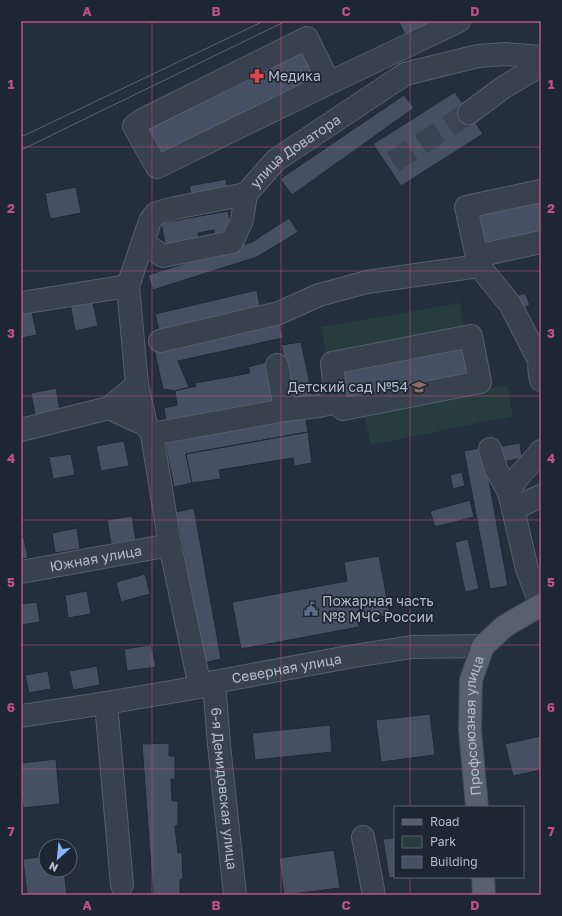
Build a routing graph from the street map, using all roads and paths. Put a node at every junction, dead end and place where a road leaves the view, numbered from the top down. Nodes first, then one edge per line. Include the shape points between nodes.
1 (459, 21) edge
2 (541, 58) edge
3 (541, 65) edge
4 (329, 83) junction
5 (469, 113) tunnel mouth
6 (541, 191) edge
7 (246, 194) junction
8 (541, 242) edge
9 (144, 243) junction
10 (478, 261) junction
11 (128, 286) junction
12 (21, 303) edge
13 (160, 341) dead end
14 (277, 365) dead end
15 (540, 365) edge
16 (137, 385) junction
17 (336, 402) junction
18 (109, 408) junction
19 (285, 410) junction
20 (21, 430) edge
21 (149, 430) junction
22 (490, 449) dead end
23 (541, 450) edge
24 (541, 496) edge
25 (511, 500) junction
26 (170, 545) junction
27 (21, 572) edge
28 (541, 605) edge
29 (483, 646) junction
30 (207, 685) junction
31 (106, 703) junction
32 (21, 716) edge
33 (477, 806) edge
34 (363, 837) dead end
35 (483, 878) edge
36 (122, 885) dead end
37 (235, 895) edge
38 (374, 895) edge
39 (484, 895) edge

1 - 4 street
2 - 7 street, улица Доватора via 506,54 478,56 405,74 276,160
3 - 5 street via 504,87
4 - 4 street via 157,168 134,126 307,38
6 - 10 street via 466,207
7 - 9 street, улица Доватора via 156,213 150,221
7 - 9 street via 242,220 232,242 163,256
8 - 10 street
9 - 11 street, улица Доватора
10 - 13 street via 367,282 319,295 279,313
10 - 15 street via 510,304
11 - 12 street
11 - 16 street, 6-я Демидовская улица
14 - 19 street
16 - 18 street
16 - 21 street, 6-я Демидовская улица
17 - 17 street via 343,409 480,382 471,336 332,363
17 - 19 street
18 - 20 street
18 - 21 street
19 - 21 street
21 - 26 street, 6-я Демидовская улица
22 - 25 street via 496,469
23 - 25 street via 517,478
24 - 25 street
25 - 28 street via 527,569
26 - 27 street, Южная улица
26 - 30 street, 6-я Демидовская улица
28 - 29 main road via 505,626
29 - 30 street, Северная улица via 412,647
29 - 33 main road, Профсоюзная улица via 471,680 470,730
30 - 31 street, Северная улица
30 - 37 street, 6-я Демидовская улица via 219,745
31 - 32 street, Северная улица
31 - 36 street
34 - 38 street
35 - 39 main road

